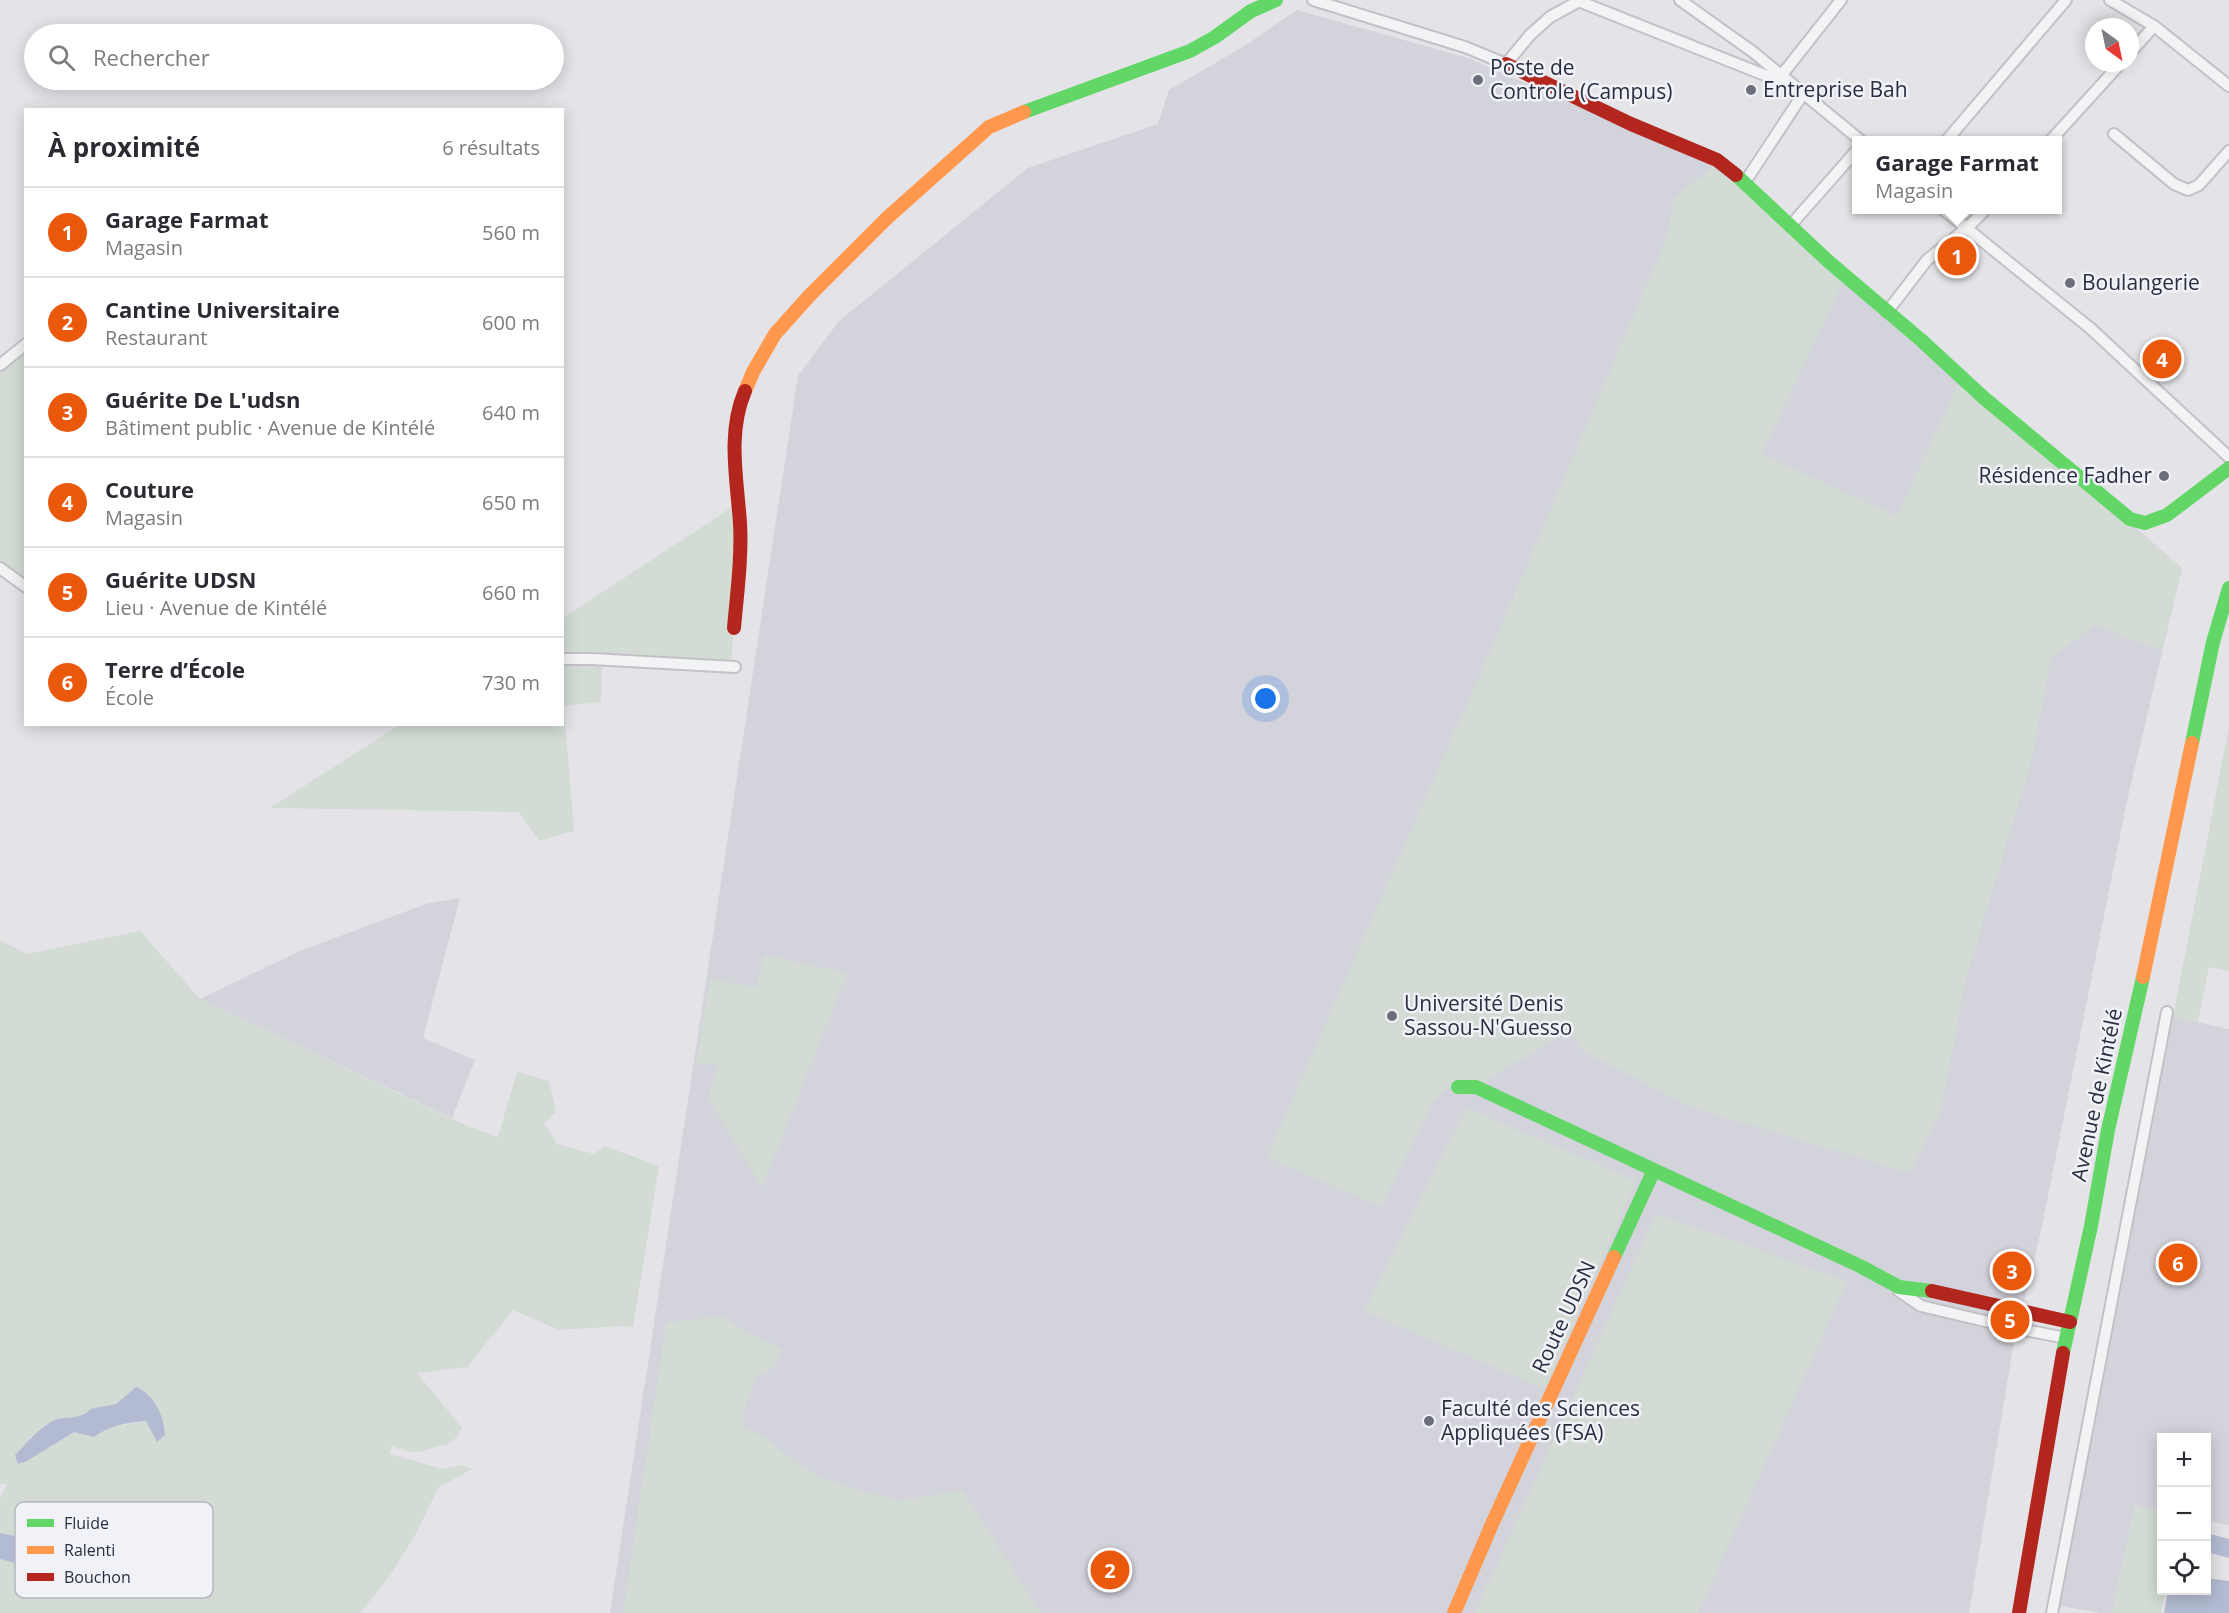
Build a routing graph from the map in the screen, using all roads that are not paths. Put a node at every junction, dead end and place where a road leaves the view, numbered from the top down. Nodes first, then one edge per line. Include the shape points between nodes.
1 (1276, 0) edge
2 (1313, 0) edge
3 (1577, 0) edge
4 (1680, 0) edge
5 (1841, 0) edge
6 (2066, 0) edge
7 (2110, 0) edge
8 (2154, 26) junction
9 (2139, 43) edge
10 (1506, 64) junction
11 (2113, 72) edge
12 (1781, 76) junction
13 (2229, 86) edge
14 (1799, 91) junction
15 (2114, 134) dead end
16 (1854, 136) edge
17 (1951, 136) edge
18 (2055, 136) edge
19 (2229, 151) edge
20 (1852, 157) edge
21 (1745, 182) junction
22 (1949, 214) edge
23 (1981, 214) edge
24 (1790, 226) junction
25 (1967, 228) junction
26 (1887, 312) junction
27 (24, 346) edge
28 (0, 365) edge
29 (2229, 457) edge
30 (2229, 468) edge
31 (0, 568) edge
32 (24, 586) edge
33 (2229, 588) edge
34 (734, 628) dead end
35 (564, 659) edge
36 (735, 667) dead end
37 (2167, 1012) dead end
38 (1458, 1087) dead end
39 (1654, 1170) junction
40 (1899, 1287) junction
41 (2073, 1307) junction
42 (2054, 1319) junction
43 (2070, 1322) junction
44 (2052, 1335) junction
45 (2066, 1338) junction
46 (2064, 1353) junction
47 (1454, 1613) edge
48 (2019, 1613) edge
49 (2052, 1613) edge

1 - 34 street via 1262,4 1190,51 989,128 887,218 775,334 738,407 735,475 740,524
2 - 10 street via 1465,47
3 - 10 street via 1530,35
3 - 14 street
4 - 12 street
5 - 12 street
6 - 17 street
7 - 8 street
8 - 9 street
8 - 13 street
10 - 21 street via 1630,124 1717,160
11 - 18 street
12 - 14 street
14 - 16 street
14 - 21 street
15 - 19 street via 2174,184 2188,190 2199,185
20 - 24 street
21 - 24 street
22 - 25 street
23 - 25 street
24 - 26 street
25 - 26 street via 1927,260
25 - 29 street via 2090,328
26 - 30 street via 2130,519 2145,523 2167,515
27 - 28 street
31 - 32 street
33 - 41 street, Avenue de Kintélé via 2213,642
35 - 36 street
37 - 49 street
38 - 39 street via 1476,1087
39 - 40 street
39 - 47 street, Route UDSN
40 - 42 street
40 - 44 street via 1899,1291 1921,1306
41 - 42 street
41 - 43 street, Avenue de Kintélé
42 - 43 street
43 - 45 street, Avenue de Kintélé
44 - 45 street
44 - 46 street
45 - 46 street, Avenue de Kintélé
46 - 48 street, Avenue de Kintélé

